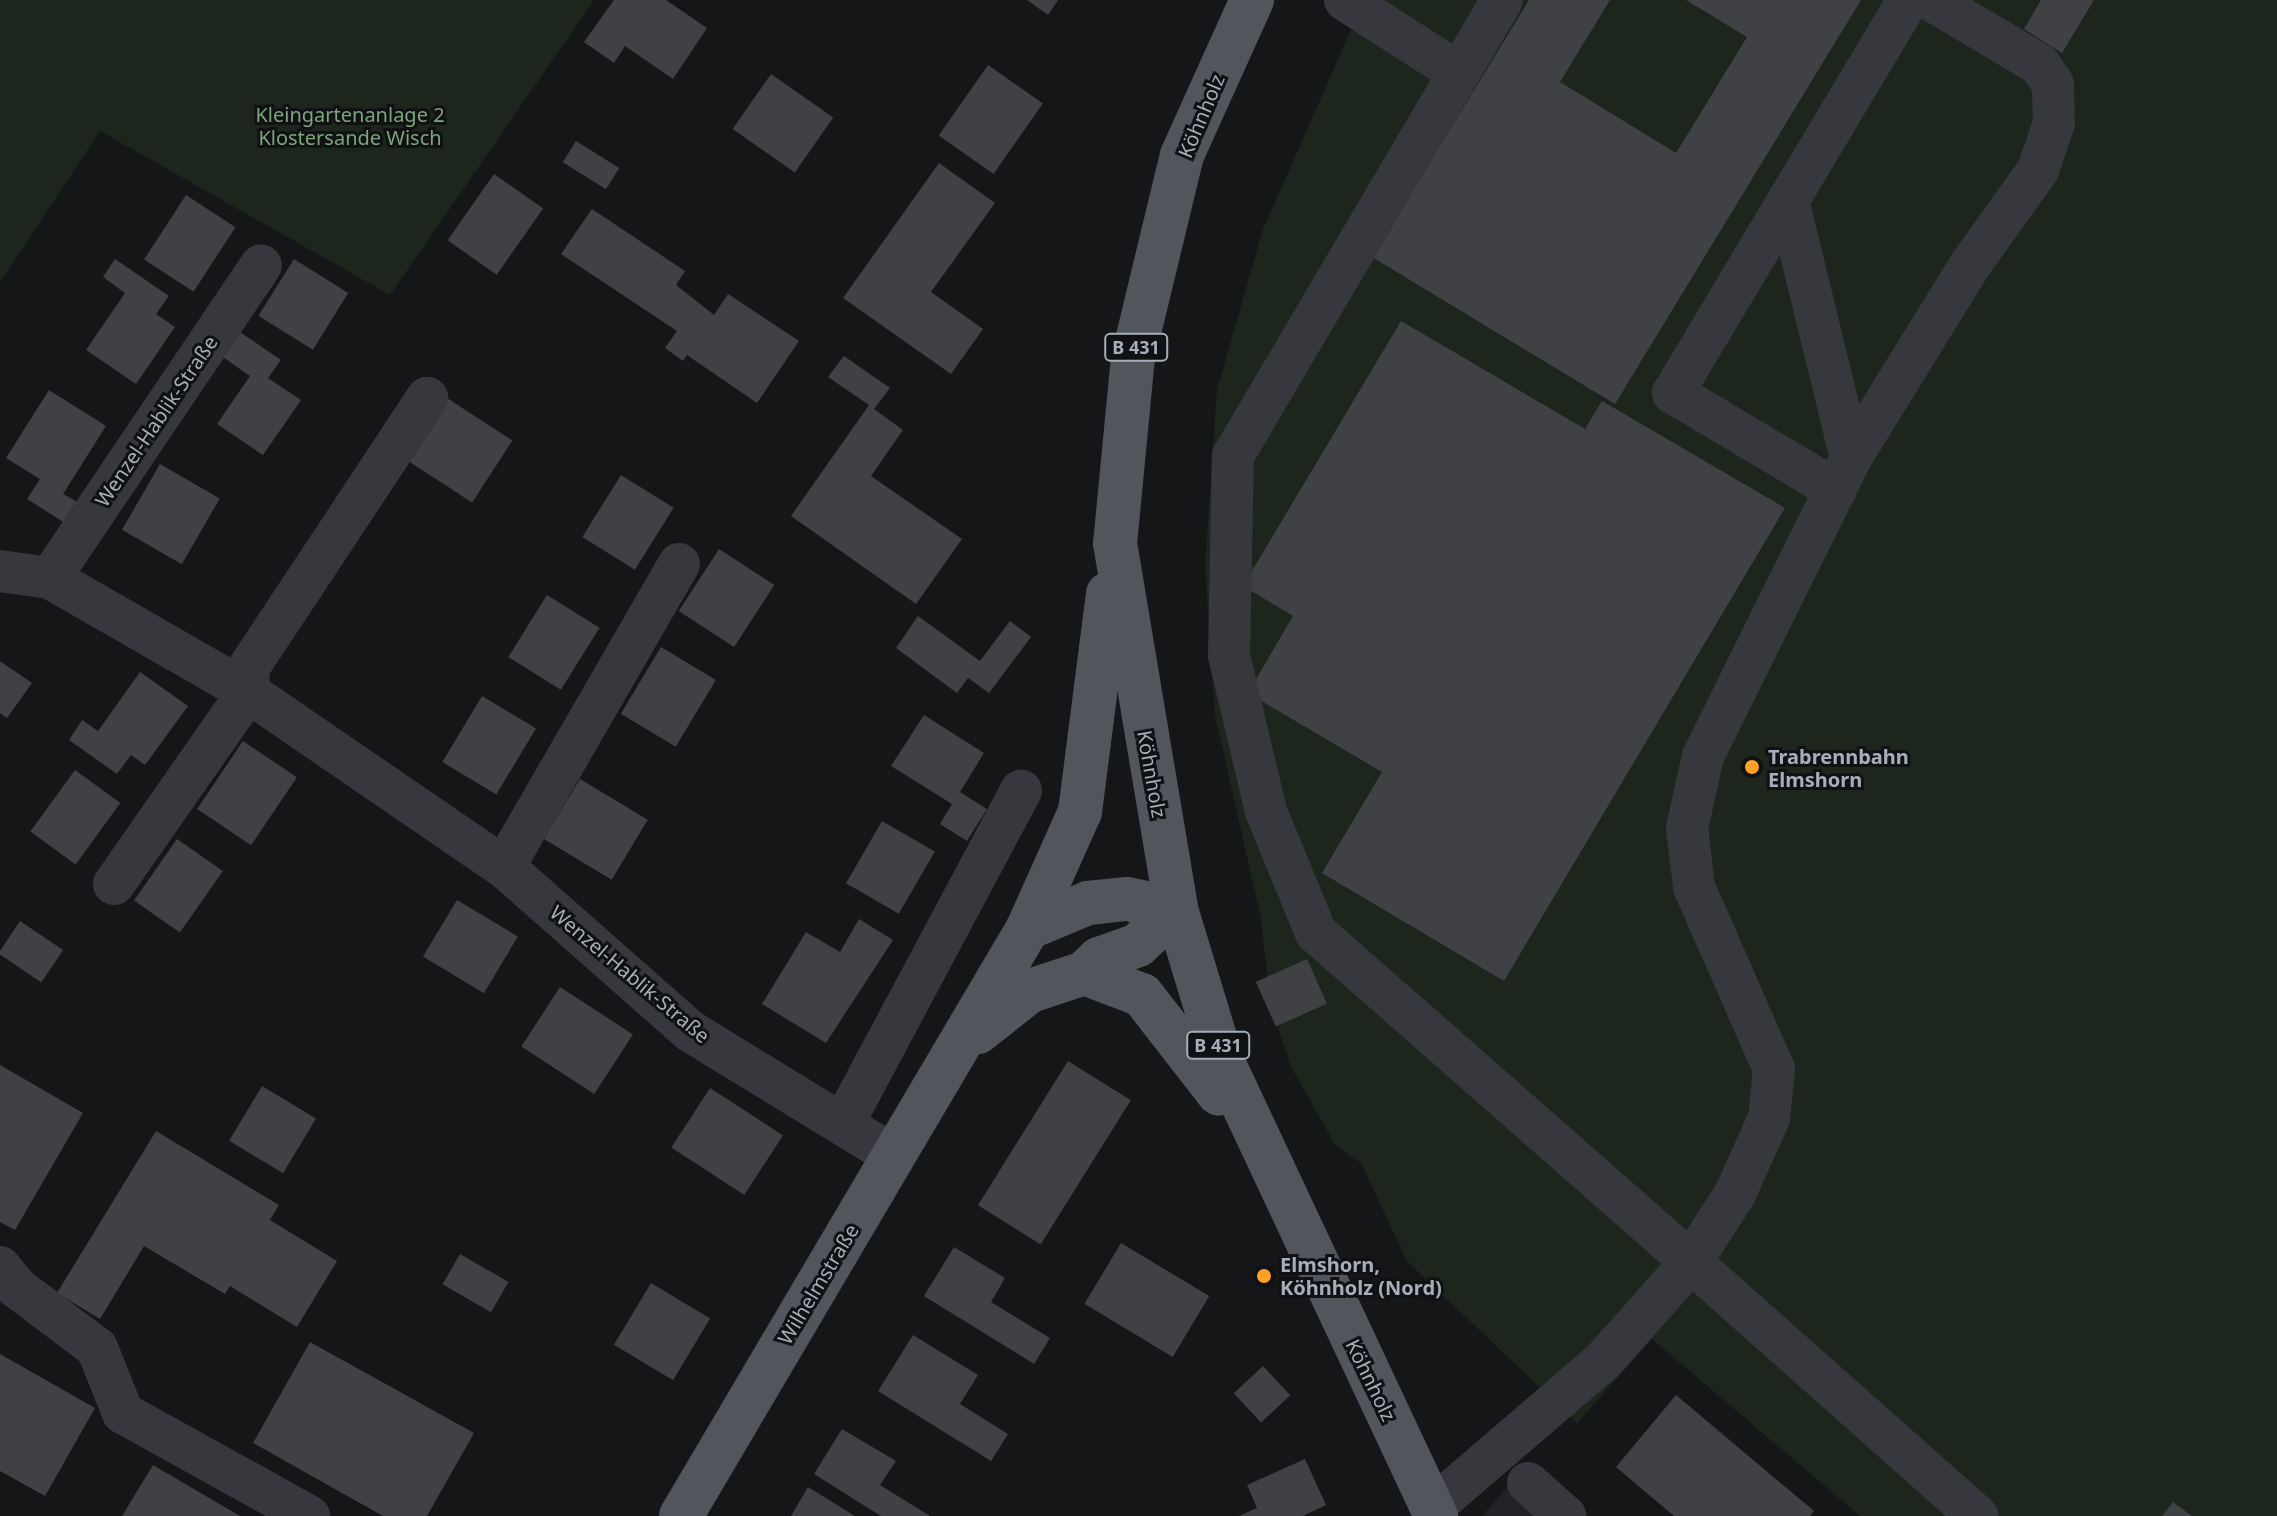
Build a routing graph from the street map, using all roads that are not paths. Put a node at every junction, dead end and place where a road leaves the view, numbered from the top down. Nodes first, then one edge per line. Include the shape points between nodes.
1 (1252, 0) edge
2 (1345, 0) edge
3 (1502, 0) edge
4 (1908, 0) edge
5 (1931, 0) edge
6 (1459, 73) junction
7 (1788, 200) junction
8 (261, 265) dead end
9 (427, 398) dead end
10 (1844, 474) junction
11 (1115, 543) junction
12 (679, 564) dead end
13 (0, 571) edge
14 (50, 578) junction
15 (248, 692) junction
16 (1021, 791) dead end
17 (504, 867) junction
18 (114, 884) dead end
19 (1176, 909) junction
20 (1028, 928) junction
21 (1084, 973) junction
22 (955, 1051) junction
23 (843, 1124) junction
24 (894, 1156) junction
25 (1273, 1176) junction
26 (1691, 1262) junction
27 (0, 1267) edge
28 (1528, 1483) dead end
29 (1434, 1512) edge
30 (309, 1516) edge
31 (681, 1516) edge
32 (1565, 1516) edge
33 (1977, 1516) edge

1 - 11 main road, Köhnholz / B 431 via 1182,155 1133,357
2 - 6 street
3 - 6 street
4 - 7 street
5 - 10 street via 2039,64 2053,84 2054,123 2038,170 1970,265
6 - 26 street via 1233,456 1229,656 1266,811 1316,933
7 - 10 street
7 - 10 street via 1673,393
8 - 14 street, Wenzel-Hablik-Straße
9 - 15 street via 249,667
10 - 26 street via 1703,756 1687,828 1694,887 1774,1069 1769,1118 1735,1194
11 - 19 main road, Köhnholz / B 431
11 - 20 main road, Wilhelmstraße via 1080,812
12 - 17 street
13 - 14 street, Wenzel-Hablik-Straße
14 - 15 street, Wenzel-Hablik-Straße
15 - 17 street, Wenzel-Hablik-Straße
15 - 18 street
16 - 23 street
17 - 23 street, Wenzel-Hablik-Straße via 690,1031
19 - 20 main road via 1127,899 1088,903
19 - 21 main road, Wilhelmstraße via 1138,945 1099,959
19 - 25 main road, Köhnholz / B 431 via 1222,1060
20 - 22 main road, Wilhelmstraße
21 - 22 main road, Wilhelmstraße via 1030,991
21 - 25 main road via 1142,995 1193,1054
22 - 24 main road, Wilhelmstraße
23 - 24 street, Wenzel-Hablik-Straße
24 - 31 main road, Wilhelmstraße
25 - 29 main road, Köhnholz / B 431
26 - 29 street via 1604,1360
26 - 33 street
27 - 30 street via 16,1287 97,1348 123,1413
28 - 32 street

